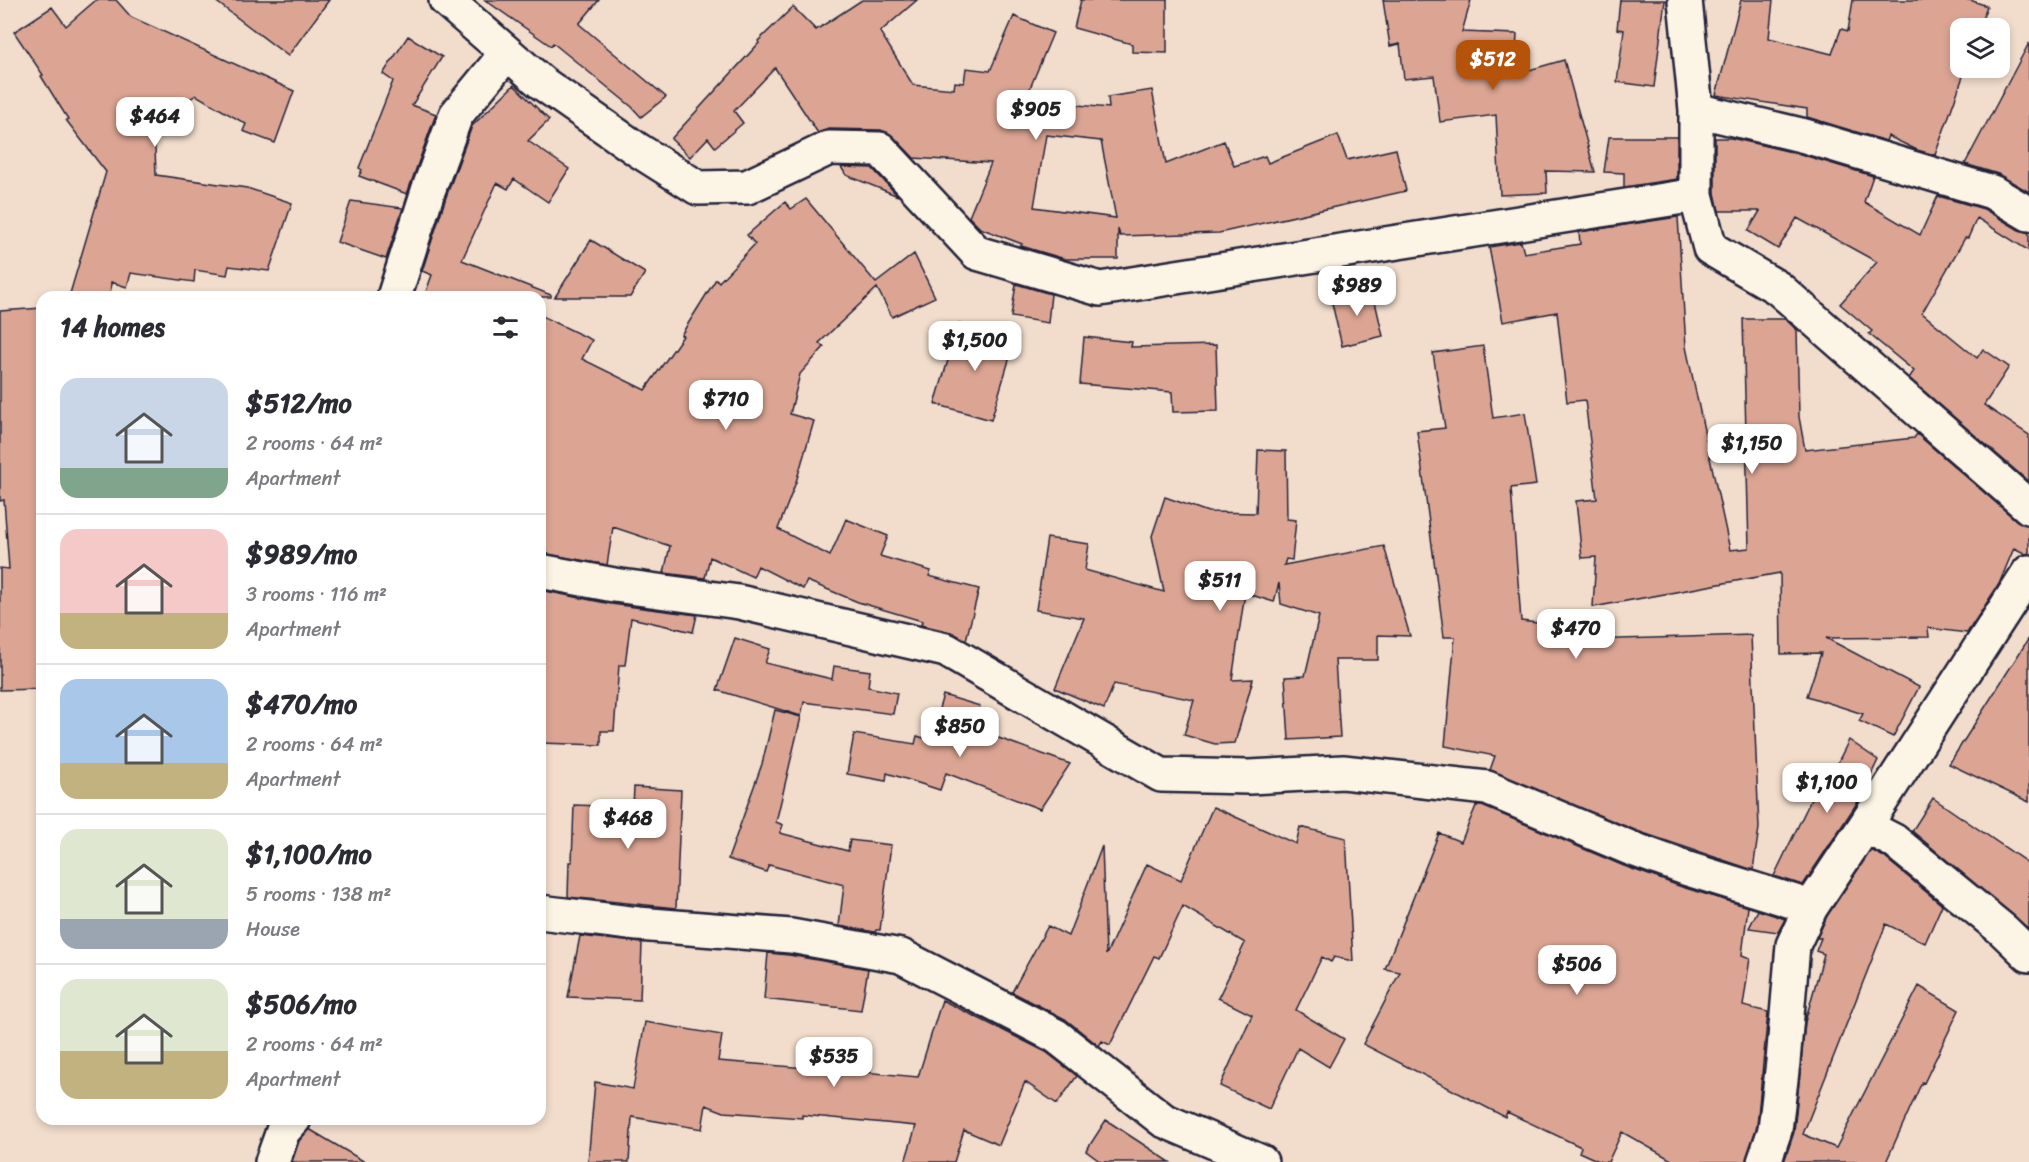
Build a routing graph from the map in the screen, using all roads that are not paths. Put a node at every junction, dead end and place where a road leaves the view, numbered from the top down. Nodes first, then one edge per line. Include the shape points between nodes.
1 (446, 0) edge
2 (1685, 0) edge
3 (507, 53) junction
4 (1696, 110) junction
5 (1696, 195) junction
6 (2029, 214) edge
7 (396, 291) edge
8 (2029, 507) edge
9 (546, 572) edge
10 (2029, 572) edge
11 (1865, 826) junction
12 (1811, 906) junction
13 (546, 913) edge
14 (2029, 955) edge
15 (288, 1125) edge
16 (272, 1162) edge
17 (1261, 1162) edge
18 (1764, 1162) edge

1 - 3 street
2 - 4 street
3 - 5 street via 542,83 698,188 747,188 829,148 880,149 977,254 1100,289
3 - 7 street via 456,115
4 - 5 street
4 - 6 street via 1805,136 1992,192
5 - 8 street via 1710,248 1778,288
9 - 12 street via 739,602 946,650 1161,775 1249,777 1343,772 1487,788 1630,848
10 - 11 street
11 - 12 street
11 - 14 street via 1894,841
12 - 18 street via 1792,945 1777,1118
13 - 17 street via 790,936 901,956 1056,1036 1163,1120
15 - 16 street

